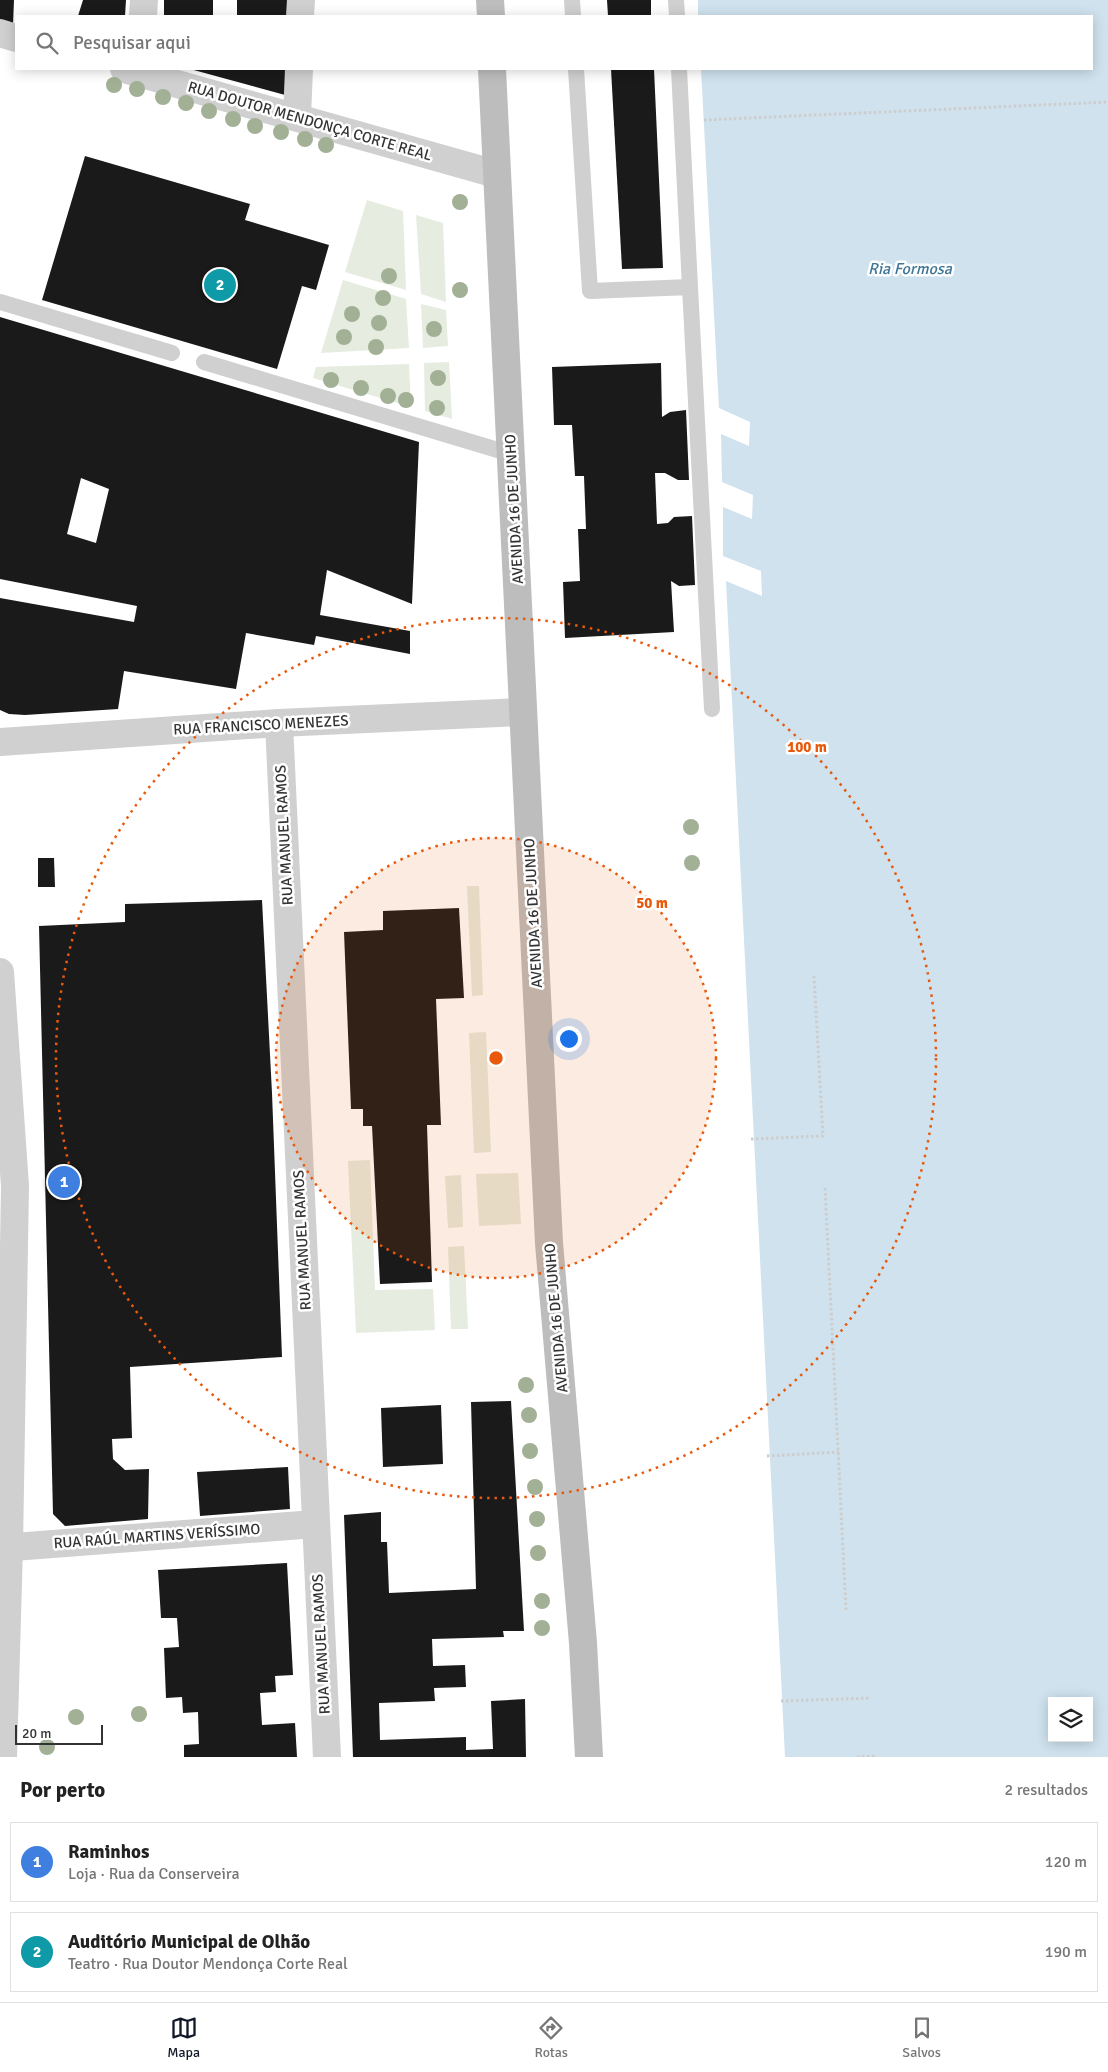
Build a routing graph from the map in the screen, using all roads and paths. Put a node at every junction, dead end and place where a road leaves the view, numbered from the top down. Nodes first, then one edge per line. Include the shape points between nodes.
1 (144, 0) edge
2 (300, 0) edge
3 (490, 0) edge
4 (572, 0) edge
5 (676, 0) edge
6 (143, 15) edge
7 (300, 15) edge
8 (491, 15) edge
9 (573, 15) edge
10 (676, 15) edge
11 (0, 33) edge
12 (15, 38) edge
13 (299, 70) edge
14 (492, 70) edge
15 (576, 70) edge
16 (679, 70) edge
17 (136, 71) edge
18 (1108, 102) edge
19 (297, 116) junction
20 (704, 120) dead end
21 (496, 174) junction
22 (690, 287) junction
23 (0, 302) edge
24 (172, 352) dead end
25 (204, 362) dead end
26 (512, 454) junction
27 (712, 709) dead end
28 (522, 712) junction
29 (279, 723) junction
30 (0, 742) edge
31 (0, 972) edge
32 (814, 976) dead end
33 (751, 1139) dead end
34 (7, 1187) edge
35 (825, 1188) dead end
36 (839, 1452) junction
37 (767, 1456) dead end
38 (315, 1524) junction
39 (5, 1547) edge
40 (846, 1610) dead end
41 (871, 1698) dead end
42 (781, 1701) dead end
43 (877, 1756) dead end
44 (3, 1757) edge
45 (327, 1757) edge
46 (589, 1757) edge
47 (857, 1757) edge

1 - 6 street
2 - 7 street
3 - 8 main road
4 - 9 lane
5 - 10 lane
11 - 12 street
13 - 19 street
14 - 21 main road, AVENIDA 16 DE JUNHO
15 - 22 lane via 590,290
16 - 22 lane
17 - 19 street, RUA DOUTOR MENDONÇA CORTE REAL
18 - 20 path
19 - 21 street, RUA DOUTOR MENDONÇA CORTE REAL
21 - 26 main road, AVENIDA 16 DE JUNHO
22 - 27 lane
23 - 24 lane
25 - 26 lane
26 - 28 main road, AVENIDA 16 DE JUNHO
28 - 29 street, RUA FRANCISCO MENEZES
28 - 46 main road, AVENIDA 16 DE JUNHO via 550,1243
29 - 30 street, RUA FRANCISCO MENEZES
29 - 38 street, RUA MANUEL RAMOS
31 - 34 street
32 - 33 path via 823,1136
34 - 39 street
35 - 36 path
36 - 37 path
36 - 40 path
38 - 39 street, RUA RAÚL MARTINS VERÍSSIMO
38 - 45 street, RUA MANUEL RAMOS
39 - 44 street
41 - 42 path
43 - 47 path

